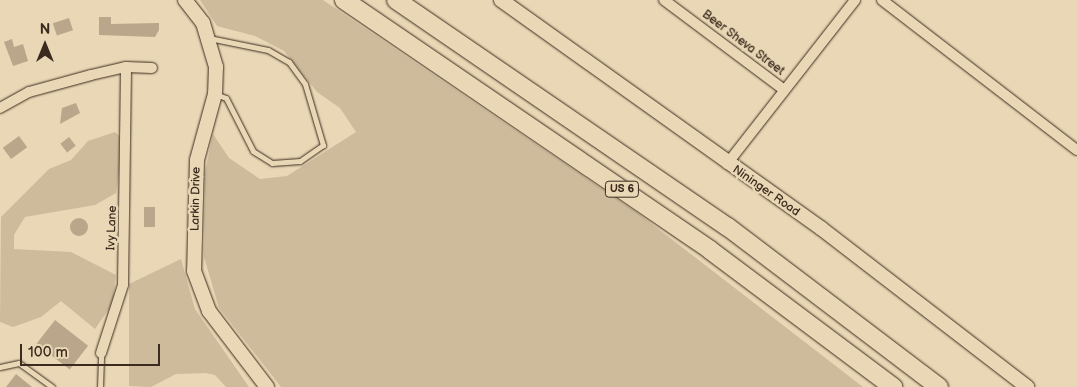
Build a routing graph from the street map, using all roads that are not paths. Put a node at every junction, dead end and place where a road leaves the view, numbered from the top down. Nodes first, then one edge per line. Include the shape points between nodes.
1 (185, 0) edge
2 (344, 0) edge
3 (396, 0) edge
4 (501, 0) edge
5 (664, 0) edge
6 (855, 0) edge
7 (882, 0) edge
8 (209, 38) junction
9 (126, 67) junction
10 (152, 68) dead end
11 (783, 89) junction
12 (215, 94) junction
13 (0, 108) edge
14 (1077, 150) edge
15 (726, 164) junction
16 (101, 353) joint
17 (0, 367) edge
18 (52, 387) edge
19 (100, 387) edge
20 (267, 387) edge
21 (893, 387) edge
22 (939, 387) edge
23 (1026, 387) edge

1 - 8 street, Larkin Drive
2 - 21 highway, US 6 via 710,250
3 - 22 highway, US 6 via 728,227
4 - 15 street, Nininger Road
5 - 11 street, Beer Sheva Street
6 - 11 street
7 - 14 street
8 - 12 street, Larkin Drive via 216,67
8 - 12 lane via 268,50 289,62 305,84 323,145 300,160 272,163 252,151 226,98
9 - 10 street
9 - 13 street via 38,89
9 - 16 street, Ivy Lane via 123,285
11 - 15 street
12 - 20 street, Larkin Drive via 197,160 194,271 208,311
15 - 23 street, Nininger Road via 874,268
16 - 19 lane, Ivy Lane
17 - 18 lane via 19,363

